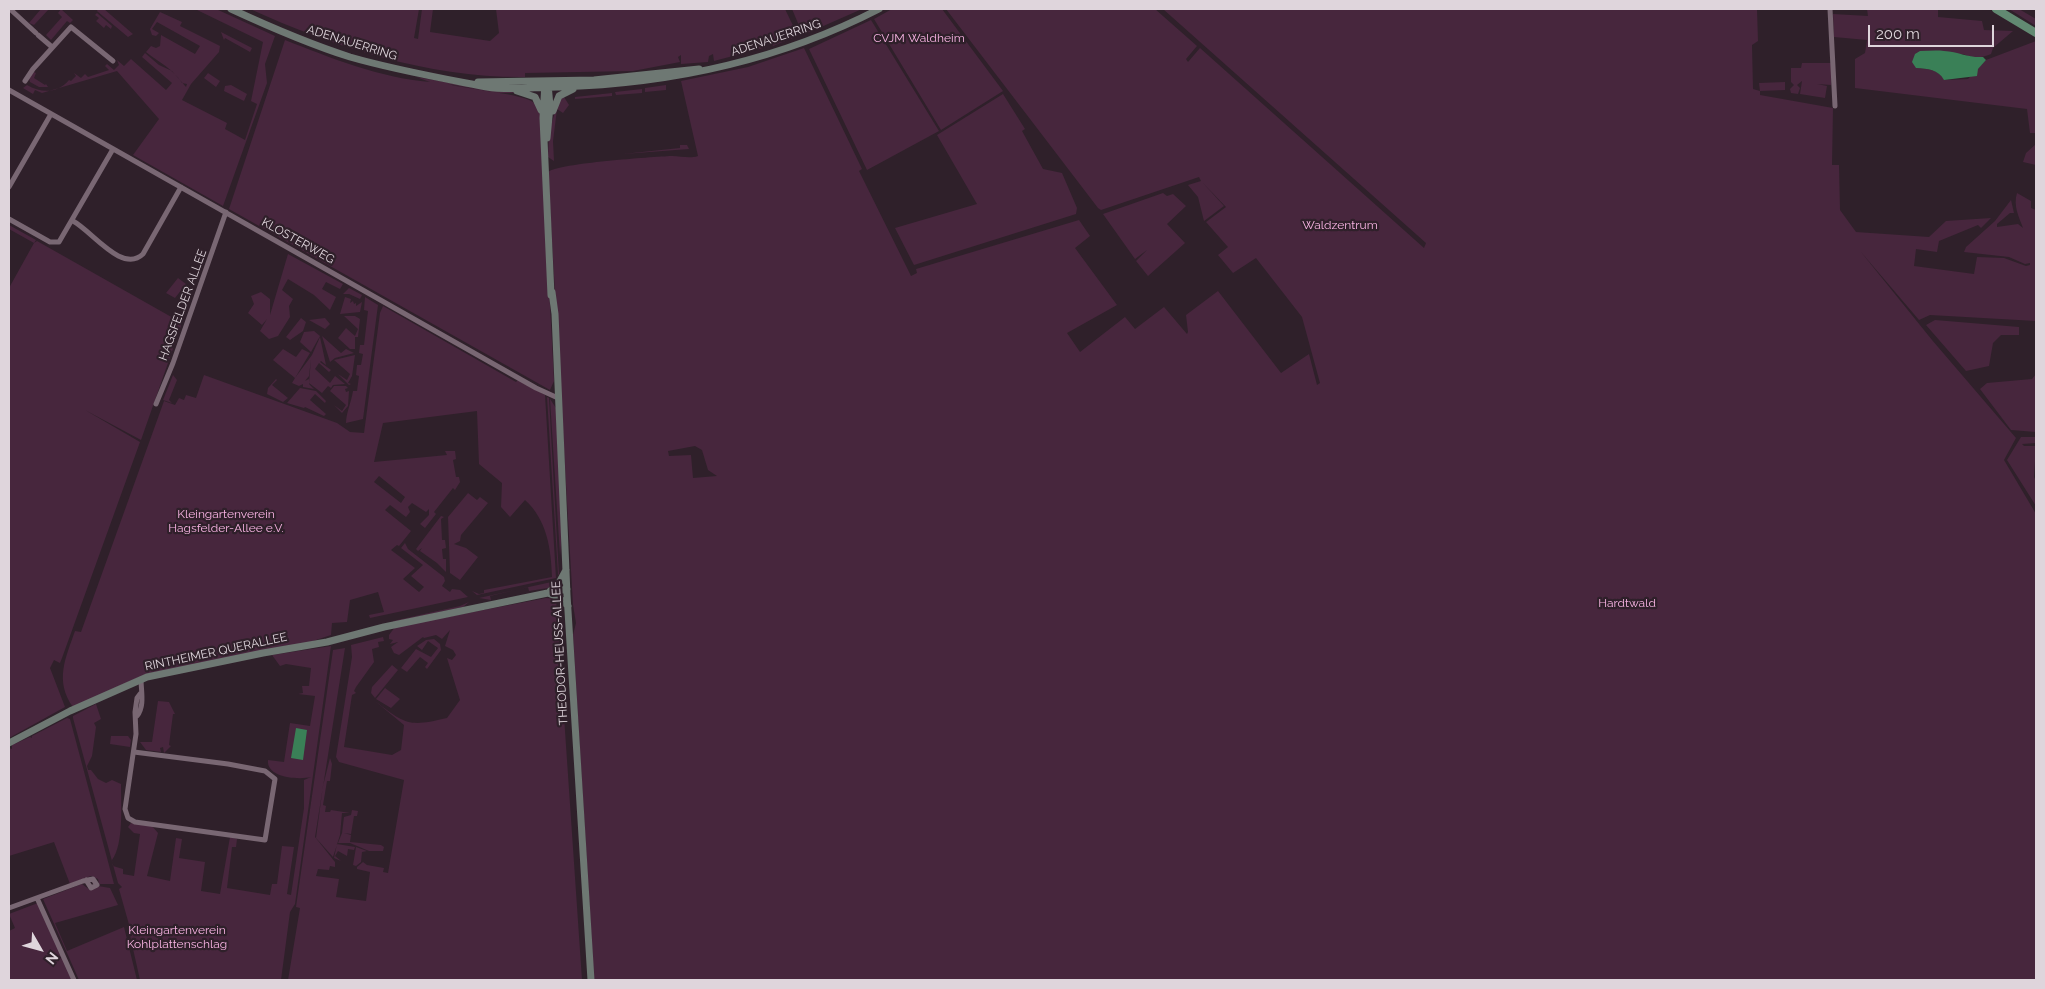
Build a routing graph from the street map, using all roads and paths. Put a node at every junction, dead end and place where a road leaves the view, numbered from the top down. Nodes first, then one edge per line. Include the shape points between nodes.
1 (231, 9) edge
2 (879, 9) edge
3 (1830, 9) edge
4 (1996, 9) edge
5 (10, 10) edge
6 (2036, 33) edge
7 (52, 47) junction
8 (113, 61) dead end
9 (706, 70) junction
10 (25, 81) dead end
11 (472, 82) junction
12 (546, 84) junction
13 (592, 86) junction
14 (508, 88) junction
15 (9, 90) edge
16 (1835, 106) dead end
17 (52, 114) junction
18 (543, 118) junction
19 (549, 125) junction
20 (113, 149) junction
21 (545, 151) junction
22 (9, 187) edge
23 (181, 187) junction
24 (226, 212) junction
25 (9, 219) edge
26 (72, 221) junction
27 (558, 398) junction
28 (156, 404) dead end
29 (566, 570) junction
30 (567, 589) junction
31 (548, 592) junction
32 (568, 606) junction
33 (142, 679) junction
34 (9, 743) edge
35 (134, 752) junction
36 (86, 880) dead end
37 (37, 898) junction
38 (9, 908) edge
39 (74, 980) edge
40 (591, 980) edge

1 - 11 main road, ADENAUERRING via 292,36 349,56 407,72
2 - 9 main road, ADENAUERRING via 772,53
3 - 16 street
4 - 6 main road
5 - 7 street
7 - 8 street via 72,27
7 - 10 street
9 - 12 main road, ADENAUERRING
9 - 13 main road, ADENAUERRING via 668,79
11 - 12 main road, ADENAUERRING
11 - 14 main road, ADENAUERRING
12 - 13 main road, ADENAUERRING
12 - 14 main road, ADENAUERRING
12 - 18 main road, THEODOR-HEUSS-ALLEE
12 - 19 main road, THEODOR-HEUSS-ALLEE
13 - 19 main road via 561,94
14 - 18 main road via 535,97
15 - 17 street, KLOSTERWEG
17 - 20 street, KLOSTERWEG
17 - 22 street
18 - 21 main road, THEODOR-HEUSS-ALLEE
19 - 21 main road, THEODOR-HEUSS-ALLEE
20 - 23 street, KLOSTERWEG
20 - 26 street
21 - 27 main road, THEODOR-HEUSS-ALLEE
23 - 24 street, KLOSTERWEG
23 - 26 street via 144,254 135,260 123,259
24 - 27 street, KLOSTERWEG
24 - 28 street, HAGSFELDER ALLEE
25 - 26 street via 53,244 60,241
27 - 29 main road, THEODOR-HEUSS-ALLEE
29 - 30 main road, THEODOR-HEUSS-ALLEE
29 - 31 main road via 559,583
30 - 31 main road, RINTHEIMER QUERALLEE
30 - 32 main road, THEODOR-HEUSS-ALLEE
31 - 32 main road
31 - 33 main road, RINTHEIMER QUERALLEE via 332,641
32 - 40 main road, THEODOR-HEUSS-ALLEE
33 - 34 main road, RINTHEIMER QUERALLEE
33 - 35 street via 135,712
35 - 35 street via 125,809 128,818 135,822 265,840 275,779 265,771
36 - 37 street
37 - 38 street
37 - 39 street

